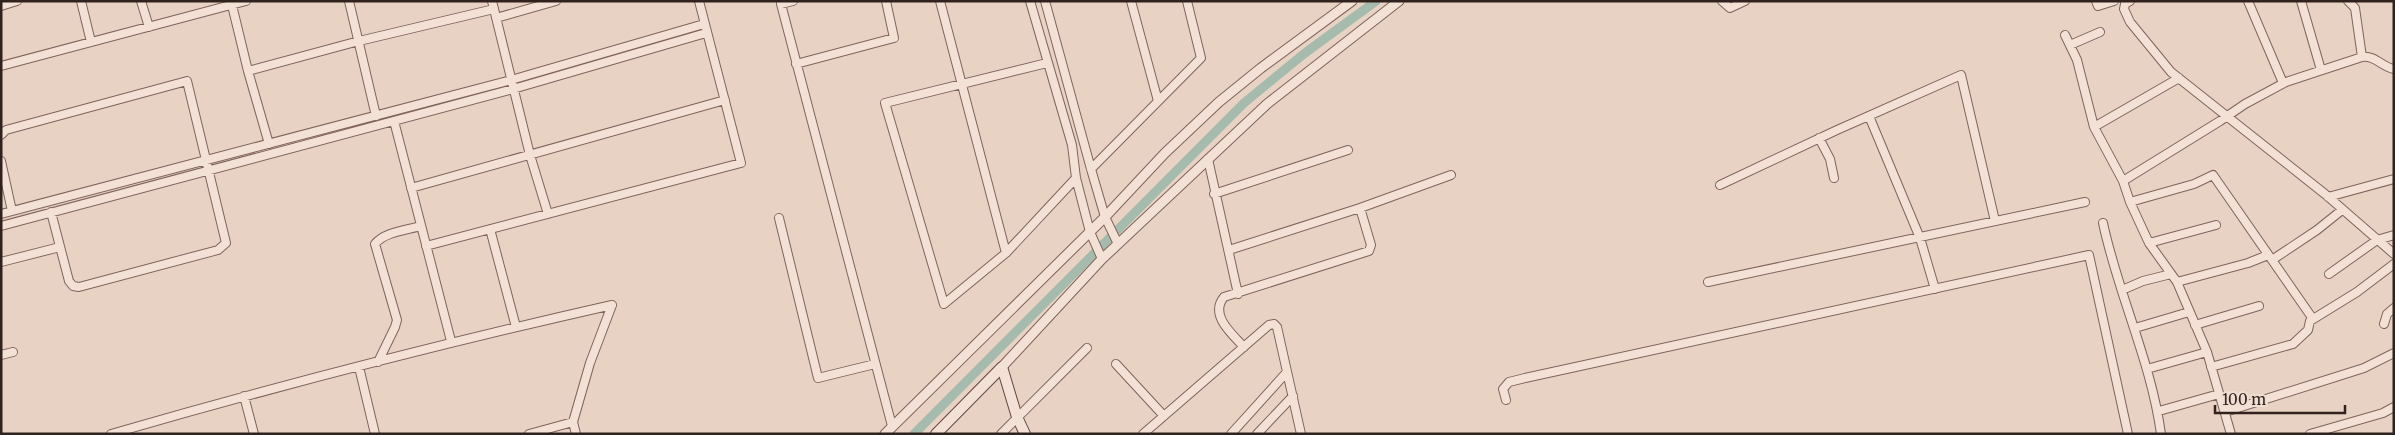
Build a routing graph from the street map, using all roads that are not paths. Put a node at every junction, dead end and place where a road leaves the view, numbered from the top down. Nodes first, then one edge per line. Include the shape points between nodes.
1 (17, 1) edge
2 (81, 1) edge
3 (142, 1) edge
4 (246, 1) edge
5 (349, 1) edge
6 (556, 1) edge
7 (699, 1) edge
8 (792, 1) edge
9 (886, 1) edge
10 (940, 1) edge
11 (1030, 1) edge
12 (1045, 1) edge
13 (1131, 1) edge
14 (1187, 1) edge
15 (1352, 1) edge
16 (1399, 1) edge
17 (1722, 1) edge
18 (1746, 1) edge
19 (2096, 1) edge
20 (2114, 1) edge
21 (2248, 1) edge
22 (2301, 1) edge
23 (2348, 1) edge
24 (2126, 2) edge
25 (231, 3) edge
26 (493, 5) edge
27 (1, 6) edge
28 (496, 18) junction
29 (704, 24) junction
30 (149, 27) junction
31 (2100, 32) dead end
32 (706, 33) junction
33 (2065, 35) dead end
34 (359, 41) junction
35 (91, 42) junction
36 (2070, 45) junction
37 (2362, 57) junction
38 (1047, 63) junction
39 (796, 64) junction
40 (1, 66) edge
41 (2394, 69) edge
42 (2322, 70) junction
43 (248, 71) junction
44 (2179, 78) junction
45 (511, 80) junction
46 (2283, 83) junction
47 (962, 84) junction
48 (513, 89) junction
49 (725, 100) junction
50 (1158, 101) junction
51 (376, 116) junction
52 (1869, 116) junction
53 (2228, 116) junction
54 (394, 121) junction
55 (2094, 127) junction
56 (1, 135) edge
57 (1819, 138) junction
58 (269, 144) junction
59 (1348, 150) dead end
60 (530, 155) junction
61 (1208, 159) junction
62 (206, 160) junction
63 (1, 161) edge
64 (1091, 169) junction
65 (208, 171) junction
66 (1451, 175) dead end
67 (1076, 178) junction
68 (1834, 178) dead end
69 (2394, 179) edge
70 (2123, 181) junction
71 (1720, 185) dead end
72 (411, 188) junction
73 (1214, 194) junction
74 (2328, 197) junction
75 (2085, 202) dead end
76 (2130, 202) junction
77 (1360, 208) junction
78 (2342, 210) junction
79 (12, 211) junction
80 (51, 212) junction
81 (1, 214) edge
82 (548, 214) junction
83 (779, 218) dead end
84 (1107, 220) junction
85 (1996, 221) junction
86 (2102, 223) dead end
87 (2216, 225) dead end
88 (1, 226) edge
89 (421, 226) junction
90 (490, 230) junction
91 (2394, 235) edge
92 (1091, 236) junction
93 (1920, 238) junction
94 (2376, 240) junction
95 (1117, 242) junction
96 (2149, 243) junction
97 (426, 246) junction
98 (60, 247) junction
99 (1229, 250) junction
100 (1006, 253) junction
101 (2394, 254) edge
102 (1100, 255) junction
103 (2270, 257) junction
104 (1, 262) edge
105 (2394, 264) edge
106 (2171, 274) junction
107 (2329, 274) dead end
108 (1708, 282) dead end
109 (2177, 282) junction
110 (1936, 289) junction
111 (2122, 290) junction
112 (1238, 294) junction
113 (2259, 306) dead end
114 (2394, 308) edge
115 (2189, 312) junction
116 (2313, 319) junction
117 (2384, 324) dead end
118 (2195, 325) junction
119 (516, 327) junction
120 (2135, 328) junction
121 (451, 341) junction
122 (1244, 347) junction
123 (1086, 348) dead end
124 (13, 352) dead end
125 (2206, 352) junction
126 (2394, 353) edge
127 (1, 355) edge
128 (378, 362) junction
129 (875, 364) junction
130 (1116, 364) dead end
131 (359, 367) junction
132 (1002, 367) junction
133 (2211, 367) junction
134 (2146, 369) junction
135 (1287, 372) junction
136 (2219, 394) junction
137 (244, 396) junction
138 (1293, 396) junction
139 (1506, 400) dead end
140 (2394, 407) edge
141 (2159, 411) junction
142 (2226, 412) junction
143 (1017, 416) junction
144 (1164, 416) junction
145 (573, 422) junction
146 (892, 426) junction
147 (111, 434) edge
148 (254, 434) edge
149 (375, 434) edge
150 (529, 434) edge
151 (576, 434) edge
152 (885, 434) edge
153 (936, 434) edge
154 (1001, 434) edge
155 (1015, 434) edge
156 (1025, 434) edge
157 (1143, 434) edge
158 (1230, 434) edge
159 (1257, 434) edge
160 (1301, 434) edge
161 (2128, 434) edge
162 (2161, 434) edge
163 (2231, 434) edge
164 (2310, 434) edge

1 - 27 street
2 - 35 street
3 - 30 street
4 - 25 street
5 - 34 street
6 - 28 street
7 - 29 street
8 - 39 street via 781,4
9 - 39 street via 894,38
10 - 47 street
11 - 38 street
12 - 64 street
13 - 50 street
14 - 50 street via 1201,58
15 - 84 street via 1219,102 1165,154
16 - 61 street via 1267,104
17 - 18 street via 1730,8
19 - 20 street via 2098,6
21 - 46 street
22 - 42 street
23 - 37 street via 2355,8
24 - 44 street via 2124,9 2130,22
25 - 30 street
25 - 43 street
26 - 28 street
26 - 34 street
28 - 45 street
29 - 32 street
29 - 45 street
30 - 35 street
31 - 36 street
32 - 48 street
32 - 49 street
33 - 36 street
34 - 43 street
34 - 51 street
35 - 40 street
36 - 55 street via 2077,60
37 - 41 street via 2373,58
37 - 42 street
38 - 47 street
38 - 67 street via 1072,145
39 - 129 street
42 - 46 street
43 - 58 street
44 - 53 street
44 - 55 street
45 - 48 street
45 - 51 street
46 - 53 street
47 - 100 street
47 - 100 street via 886,103 944,304
48 - 54 street
48 - 60 street
49 - 60 street
49 - 82 street via 741,163
50 - 64 street
51 - 58 street
52 - 57 street
52 - 85 street via 1961,75
52 - 93 street
53 - 70 street
53 - 74 street
54 - 65 street
54 - 72 street
55 - 70 street
56 - 62 street via 6,130 187,81
57 - 68 street via 1830,159
57 - 71 street
58 - 62 street
59 - 73 street
60 - 72 street
60 - 82 street
61 - 73 street
61 - 95 street
62 - 65 street
62 - 79 street
63 - 79 street
64 - 84 street
65 - 80 street
65 - 98 street via 226,243 218,250 79,287 73,286 69,280
66 - 77 street
67 - 92 street
67 - 100 street
69 - 74 street
70 - 76 street
72 - 89 street
73 - 99 street
74 - 78 street
75 - 85 street
76 - 96 street
76 - 103 street via 2194,184 2213,175
77 - 99 street
77 - 112 street via 1371,245 1369,251
78 - 94 street
78 - 103 street via 2317,230
79 - 81 street
80 - 88 street
80 - 98 street
82 - 90 street
83 - 129 street via 818,378
84 - 92 street
84 - 95 street
85 - 93 street
86 - 111 street
87 - 96 street
89 - 97 street
89 - 128 street via 387,235 375,244 397,320
90 - 97 street
90 - 119 street
91 - 94 street
92 - 102 street
92 - 146 street
93 - 108 street
93 - 110 street
94 - 101 street
94 - 107 street
95 - 102 street
96 - 106 street
97 - 121 street
98 - 104 street
99 - 112 street
102 - 132 street
103 - 109 street
103 - 116 street
105 - 116 street
106 - 109 street
106 - 111 street
109 - 115 street
110 - 139 street via 1509,382 1503,389
110 - 161 street via 2089,255
111 - 120 street
112 - 122 street via 1224,297 1219,302 1218,314
113 - 118 street
114 - 117 street via 2387,314
115 - 118 street
115 - 120 street
116 - 133 street via 2302,337 2293,344
118 - 125 street
119 - 121 street
119 - 145 street via 612,305 590,363
120 - 134 street
121 - 128 street
122 - 135 street via 1268,325 1274,324
122 - 144 street
123 - 143 street
124 - 127 street
125 - 133 street
125 - 134 street
126 - 142 street via 2364,368
128 - 131 street
129 - 146 street
130 - 144 street
131 - 137 street
131 - 149 street
132 - 143 main road
132 - 153 main road
133 - 136 street
134 - 141 street
135 - 138 street
135 - 158 street
136 - 141 street
136 - 142 street
137 - 147 street
137 - 148 street
138 - 159 street
138 - 160 street
140 - 164 street
141 - 162 street
142 - 163 street
143 - 154 street
143 - 155 main road
143 - 156 main road
144 - 157 street
145 - 150 street
145 - 151 street
146 - 152 street

